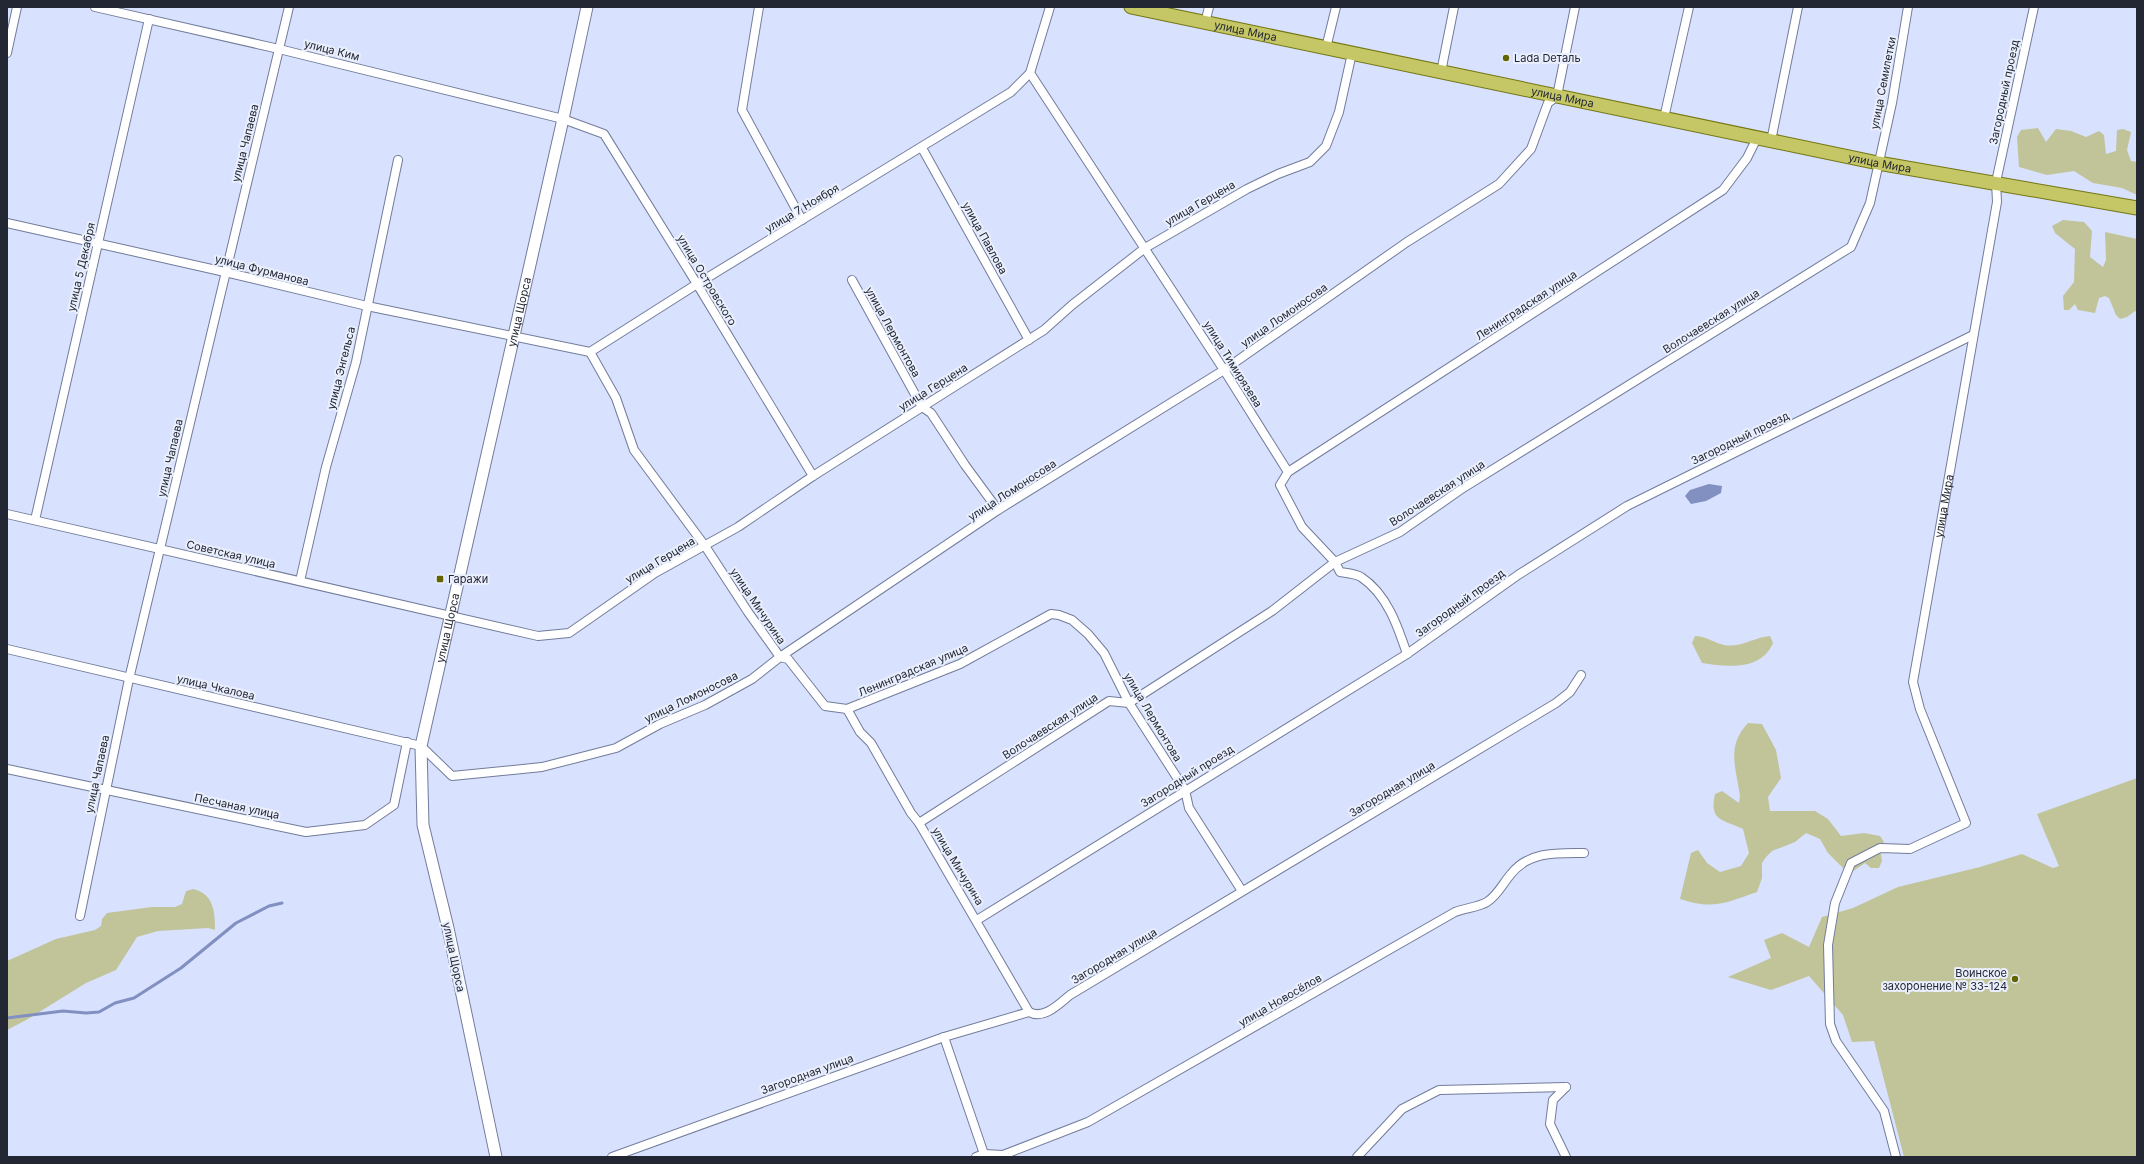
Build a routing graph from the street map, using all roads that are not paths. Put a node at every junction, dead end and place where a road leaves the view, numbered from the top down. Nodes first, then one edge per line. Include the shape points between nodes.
1 (17, 7) edge
2 (95, 7) edge
3 (289, 7) edge
4 (587, 7) edge
5 (759, 7) edge
6 (1050, 7) edge
7 (1130, 7) edge
8 (1209, 7) edge
9 (1336, 7) edge
10 (1454, 7) edge
11 (1575, 7) edge
12 (1690, 7) edge
13 (1798, 7) edge
14 (1908, 7) edge
15 (2034, 7) edge
16 (149, 19) junction
17 (1206, 23) junction
18 (1326, 48) junction
19 (279, 49) junction
20 (7, 53) edge
21 (1352, 53) junction
22 (1030, 72) junction
23 (1441, 72) junction
24 (1557, 96) junction
25 (1664, 118) junction
26 (563, 119) junction
27 (1757, 138) junction
28 (1771, 141) junction
29 (922, 148) junction
30 (398, 160) dead end
31 (1878, 164) junction
32 (1996, 182) junction
33 (2137, 208) edge
34 (802, 220) junction
35 (7, 223) edge
36 (98, 243) junction
37 (1145, 248) junction
38 (225, 272) junction
39 (852, 280) dead end
40 (697, 284) junction
41 (367, 306) junction
42 (513, 335) junction
43 (1974, 336) junction
44 (1029, 340) junction
45 (590, 352) junction
46 (1224, 370) junction
47 (922, 407) junction
48 (1288, 472) junction
49 (812, 476) junction
50 (998, 510) junction
51 (7, 514) edge
52 (35, 520) junction
53 (705, 546) junction
54 (160, 549) junction
55 (1335, 562) junction
56 (300, 581) junction
57 (1051, 614) joint
58 (451, 616) junction
59 (7, 649) edge
60 (1407, 654) junction
61 (780, 657) junction
62 (1581, 675) dead end
63 (129, 679) junction
64 (1129, 703) junction
65 (847, 709) junction
66 (407, 742) junction
67 (421, 746) junction
68 (7, 769) edge
69 (106, 789) junction
70 (1185, 790) junction
71 (919, 823) junction
72 (1584, 853) dead end
73 (1242, 891) junction
74 (80, 916) dead end
75 (977, 920) junction
76 (1029, 1012) junction
77 (944, 1037) junction
78 (985, 1155) edge
79 (496, 1157) edge
80 (612, 1157) edge
81 (976, 1157) edge
82 (1357, 1157) edge
83 (1566, 1157) edge
84 (1896, 1157) edge

1 - 20 street
2 - 16 street, улица Ким
3 - 19 street, улица Чапаева
4 - 26 street, улица Щорса
5 - 34 street via 742,110
6 - 22 street, улица 7 Ноября
7 - 17 main road, улица Мира
8 - 17 street
9 - 18 street
10 - 23 street
11 - 24 street
12 - 25 street
13 - 28 street
14 - 31 street, улица Семилетки via 1892,103
15 - 32 street, Загородный проезд
16 - 19 street, улица Ким
16 - 36 street, улица 5 Декабря
17 - 18 main road, улица Мира
18 - 21 main road, улица Мира
19 - 26 street, улица Ким
19 - 38 street, улица Чапаева
21 - 23 main road, улица Мира
21 - 37 street, улица Герцена via 1338,112 1326,146 1310,162 1247,189
22 - 29 street, улица 7 Ноября via 1011,92
22 - 37 street, улица Тимирязева
23 - 24 main road, улица Мира
24 - 25 main road, улица Мира
24 - 46 street, улица Ломоносова via 1548,103 1531,149 1499,184 1407,242
25 - 27 main road, улица Мира
26 - 40 street, улица Островского via 604,134
26 - 42 street, улица Щорса
27 - 28 main road, улица Мира
27 - 48 street, Ленинградская улица via 1747,158 1723,190
28 - 31 main road, улица Мира
29 - 34 street, улица 7 Ноября
29 - 44 street, улица Павлова
30 - 41 street, улица Энгельса
31 - 32 main road, улица Мира
31 - 55 street, Волочаевская улица via 1870,203 1851,247 1463,488 1400,532
32 - 33 main road, улица Мира
32 - 43 street, улица Мира via 1997,202
34 - 40 street, улица 7 Ноября
35 - 36 street, улица Фурманова
36 - 38 street, улица Фурманова
36 - 52 street, улица 5 Декабря
37 - 44 street, улица Герцена
37 - 46 street, улица Тимирязева
38 - 41 street, улица Фурманова
38 - 54 street, улица Чапаева
39 - 47 street, улица Лермонтова
40 - 45 street, улица 7 Ноября
40 - 49 street, улица Островского
41 - 42 street, улица Фурманова
41 - 56 street, улица Энгельса via 356,362 326,467
42 - 45 street
42 - 58 street, улица Щорса
43 - 60 street, Загородный проезд via 1627,506 1518,575
43 - 84 street, улица Мира via 1913,682 1920,709 1966,823 1910,850 1880,848 1852,863 1835,903 1828,945 1830,1024 1836,1041 1884,1111
44 - 47 street, улица Герцена
45 - 53 street, улица Мичурина via 616,398 634,450
46 - 48 street, улица Тимирязева
46 - 50 street, улица Ломоносова
47 - 49 street, улица Герцена
47 - 50 street, улица Лермонтова via 931,413 964,465
48 - 55 street via 1280,485 1302,527
49 - 53 street, улица Герцена via 738,527
50 - 61 street, улица Ломоносова
51 - 52 street, Советская улица
52 - 54 street, Советская улица
53 - 58 street, улица Герцена via 655,572 569,633 538,636
53 - 61 street, улица Мичурина
54 - 56 street, Советская улица
54 - 63 street, улица Чапаева
55 - 60 street via 1340,572 1360,577 1381,596 1398,628
55 - 64 street, Волочаевская улица via 1272,611
56 - 58 street, Советская улица
57 - 64 street, улица Лермонтова via 1059,614 1072,620 1088,634 1104,653
57 - 65 street, Ленинградская улица via 960,664
58 - 67 street, улица Щорса
59 - 63 street, улица Чкалова
60 - 70 street, Загородный проезд
61 - 65 street, улица Мичурина via 788,659 825,706
61 - 67 street, улица Ломоносова via 738,687 616,748 549,765 452,776
62 - 73 street, Загородная улица via 1570,692 1556,703
63 - 66 street, улица Чкалова
63 - 69 street, улица Чапаева
64 - 70 street, улица Лермонтова
64 - 71 street, Волочаевская улица via 1109,701
65 - 71 street, улица Мичурина via 860,732 871,743
66 - 67 street, улица Чкалова
66 - 69 street, Песчаная улица via 394,805 365,825 306,832
67 - 79 street, улица Щорса via 423,825 448,928
68 - 69 street, Песчаная улица
69 - 74 street, улица Чапаева
70 - 73 street, улица Лермонтова via 1189,808
70 - 75 street, Загородный проезд
71 - 75 street, улица Мичурина
72 - 78 street, улица Новосёлов via 1548,854 1524,861 1511,873 1498,892 1486,902 1455,912 1088,1122 1003,1155
73 - 76 street, Загородная улица via 1077,991 1044,1014 1035,1015
75 - 76 street, улица Мичурина
76 - 77 street, Загородная улица
77 - 78 street
77 - 80 street, Загородная улица
78 - 81 street, улица Новосёлов
82 - 83 street via 1402,1109 1439,1090 1566,1087 1553,1100 1550,1124

